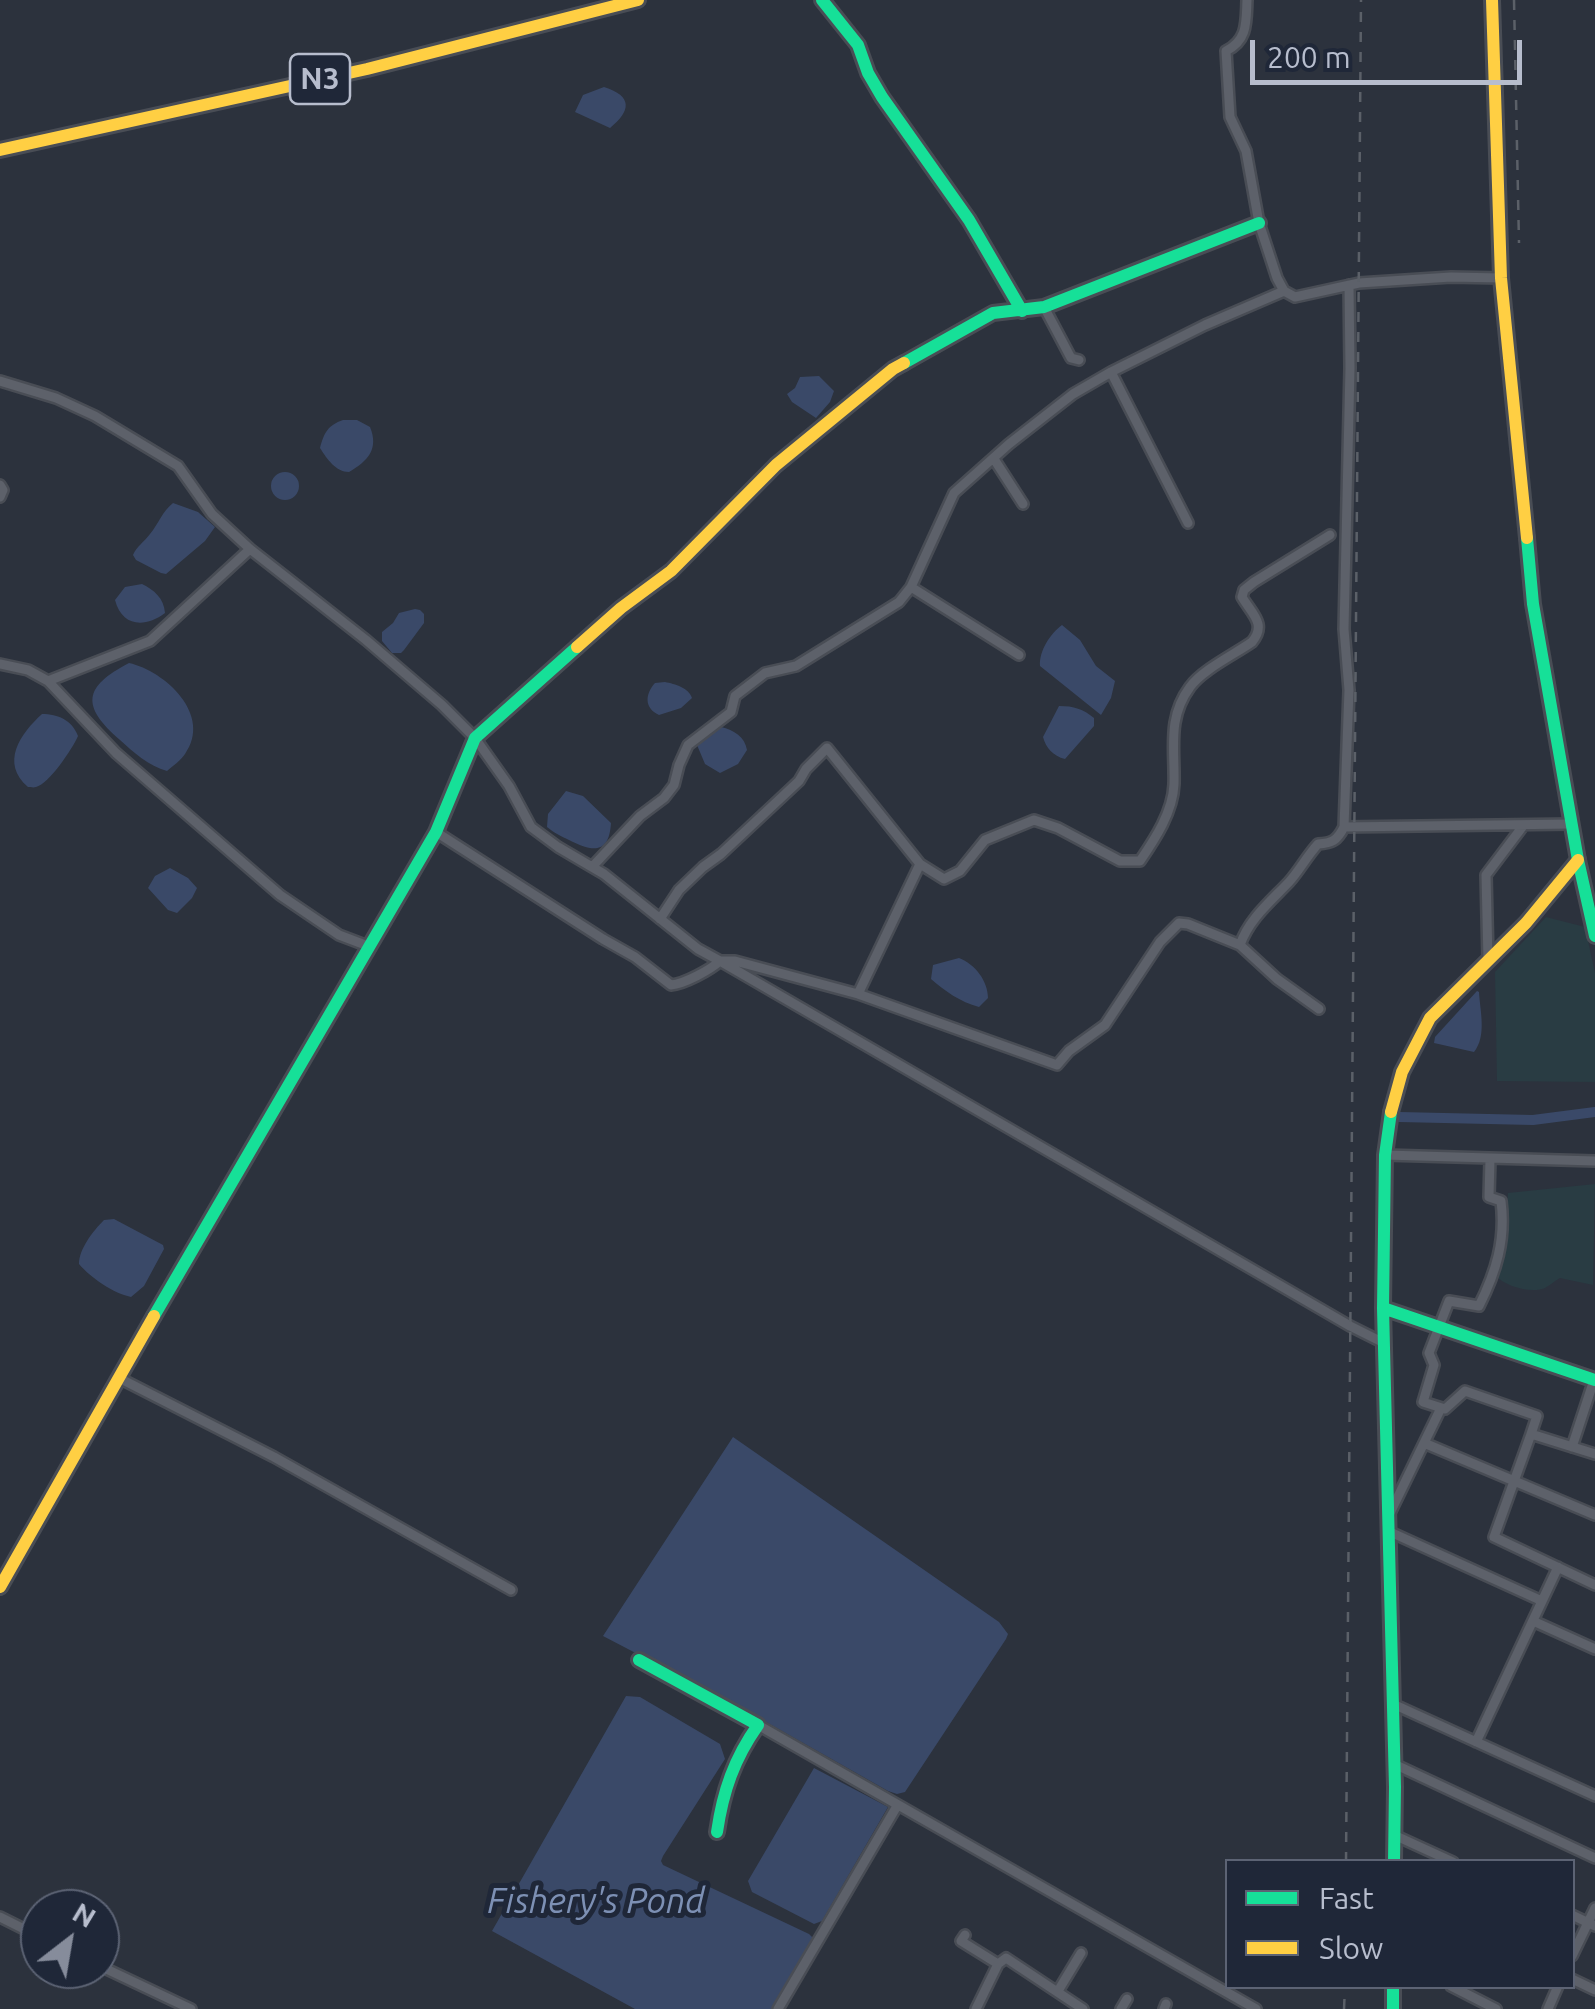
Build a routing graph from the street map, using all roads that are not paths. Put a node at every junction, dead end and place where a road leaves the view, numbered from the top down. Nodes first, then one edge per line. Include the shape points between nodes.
1 (638, 0) edge
2 (822, 0) edge
3 (1247, 0) edge
4 (1492, 0) edge
5 (0, 150) edge
6 (1259, 223) junction
7 (1502, 278) junction
8 (1349, 285) junction
9 (1284, 290) junction
10 (1044, 307) junction
11 (1022, 311) junction
12 (1079, 360) dead end
13 (1111, 372) junction
14 (0, 381) edge
15 (994, 459) junction
16 (0, 485) edge
17 (0, 498) edge
18 (1023, 504) dead end
19 (1188, 523) dead end
20 (1330, 535) dead end
21 (250, 549) junction
22 (911, 587) junction
23 (1019, 655) dead end
24 (0, 664) edge
25 (48, 681) junction
26 (475, 738) junction
27 (1571, 824) junction
28 (1523, 826) junction
29 (1344, 827) junction
30 (436, 832) junction
31 (1578, 860) junction
32 (920, 864) junction
33 (592, 868) junction
34 (660, 919) junction
35 (1595, 936) edge
36 (1240, 945) junction
37 (368, 946) junction
38 (720, 962) junction
39 (1488, 963) junction
40 (858, 994) junction
41 (1318, 1009) dead end
42 (1385, 1154) junction
43 (1490, 1159) junction
44 (1595, 1161) edge
45 (1383, 1308) junction
46 (1439, 1327) junction
47 (1384, 1344) junction
48 (119, 1378) junction
49 (1595, 1380) edge
50 (1441, 1408) junction
51 (1530, 1434) junction
52 (1424, 1443) junction
53 (1572, 1447) junction
54 (1595, 1454) edge
55 (1514, 1482) junction
56 (1595, 1515) edge
57 (1388, 1524) junction
58 (1558, 1568) junction
59 (1595, 1585) edge
60 (0, 1586) edge
61 (512, 1590) dead end
62 (1542, 1602) junction
63 (1533, 1621) junction
64 (1595, 1649) edge
65 (639, 1660) dead end
66 (1393, 1704) junction
67 (758, 1725) junction
68 (1476, 1742) junction
69 (1394, 1764) junction
70 (1595, 1796) edge
71 (897, 1806) junction
72 (717, 1832) dead end
73 (1394, 1835) junction
74 (1595, 1858) edge
75 (1394, 1859) edge
76 (1446, 1859) edge
77 (1595, 1908) edge
78 (1592, 1924) edge
79 (965, 1935) dead end
80 (1575, 1951) edge
81 (1081, 1954) dead end
82 (998, 1964) junction
83 (120, 1975) edge
84 (1458, 1989) edge
85 (1058, 1991) junction
86 (1126, 1998) dead end
87 (191, 2009) edge
88 (778, 2009) edge
89 (976, 2009) edge
90 (1083, 2009) edge
91 (1121, 2009) edge
92 (1256, 2009) edge
93 (1496, 2009) edge

1 - 5 main road, N3 via 367,69
2 - 11 main road via 858,45 882,96 969,220
3 - 6 street via 1245,32 1226,50 1230,117 1246,150
4 - 7 main road
6 - 9 street
6 - 10 main road
7 - 8 street
7 - 27 main road via 1533,604
8 - 9 street via 1295,296
8 - 29 street
9 - 13 street
10 - 11 main road
10 - 12 street via 1071,358
11 - 26 main road via 993,314 880,380 776,465 671,571
13 - 15 street via 1073,394
13 - 19 street
14 - 21 street via 95,416 178,466 212,514
15 - 18 street
15 - 22 street via 954,493
16 - 17 street
20 - 32 street via 1244,590 1259,634 1191,685 1179,707 1170,804 1140,861 1120,861 1034,820 985,840 960,872 944,878
21 - 25 street via 150,642
21 - 26 street
22 - 23 street
22 - 33 street via 899,602 796,666 765,673 735,696 732,712 688,745 664,798
24 - 25 street
25 - 37 street via 116,753 280,896
26 - 30 main road
26 - 33 street via 530,827
27 - 28 street
27 - 31 main road
28 - 29 street
28 - 39 street via 1486,875
29 - 36 street via 1338,838 1312,850
30 - 37 main road
30 - 38 street via 671,984
31 - 35 main road
31 - 39 main road
32 - 34 street via 827,748 679,890
32 - 40 street
33 - 34 street
34 - 38 street
36 - 40 street via 1179,923 1105,1026 1057,1066
36 - 41 street
37 - 48 main road
38 - 40 street
38 - 47 street
39 - 42 main road via 1430,1018 1416,1042 1394,1092
42 - 43 street
42 - 45 main road
43 - 44 street
43 - 46 street via 1489,1197 1502,1209 1494,1277 1480,1306 1448,1300
45 - 46 main road
45 - 47 main road
46 - 49 main road
46 - 50 street via 1422,1402
47 - 57 main road
48 - 60 main road
48 - 61 street
49 - 53 street
50 - 51 street via 1466,1391 1537,1416
50 - 52 street
51 - 53 street
51 - 55 street
52 - 55 street
52 - 57 street
53 - 54 street
55 - 56 street
55 - 58 street via 1494,1537
57 - 62 street
57 - 66 main road
58 - 59 street
58 - 62 street
62 - 63 street
63 - 64 street
63 - 68 street
65 - 67 main road
66 - 68 street
66 - 69 main road
67 - 71 street
67 - 72 main road via 724,1786
68 - 70 street
69 - 73 main road
69 - 74 street
71 - 88 street
71 - 92 street
73 - 75 main road
73 - 76 street
77 - 78 street
78 - 80 street
79 - 82 street via 961,1941
81 - 85 street
82 - 85 street via 1006,1958
82 - 89 street
83 - 87 street
84 - 93 street
85 - 90 street
86 - 91 street

